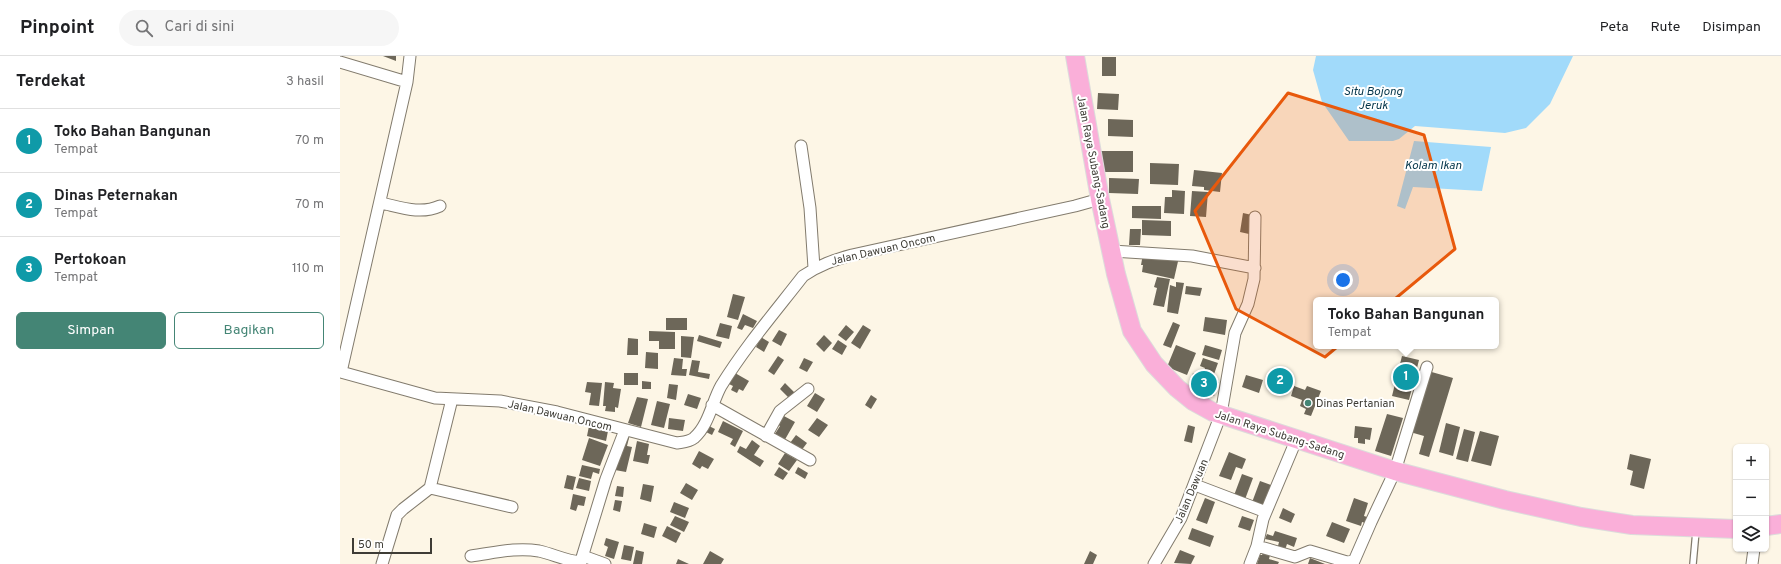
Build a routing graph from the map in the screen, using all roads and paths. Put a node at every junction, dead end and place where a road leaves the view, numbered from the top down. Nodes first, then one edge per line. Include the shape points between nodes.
1 (410, 56) edge
2 (1075, 56) edge
3 (340, 62) edge
4 (407, 82) junction
5 (801, 146) dead end
6 (1100, 199) junction
7 (380, 203) junction
8 (440, 206) dead end
9 (1255, 217) dead end
10 (1112, 251) junction
11 (814, 268) junction
12 (1255, 268) junction
13 (1427, 367) dead end
14 (341, 374) edge
15 (808, 389) dead end
16 (452, 399) junction
17 (712, 405) junction
18 (1221, 414) junction
19 (625, 430) junction
20 (766, 436) junction
21 (1297, 438) junction
22 (810, 460) dead end
23 (1395, 471) junction
24 (1195, 485) junction
25 (430, 488) junction
26 (512, 506) dead end
27 (1266, 512) junction
28 (1781, 524) edge
29 (1769, 526) edge
30 (1697, 528) junction
31 (1733, 529) edge
32 (1257, 546) junction
33 (1754, 552) edge
34 (471, 556) dead end
35 (581, 561) edge
36 (386, 563) edge
37 (605, 564) edge
38 (1154, 564) edge
39 (1250, 564) edge
40 (1693, 564) edge
41 (1752, 564) edge

1 - 4 street, Jalan Dawuan Oncom
2 - 6 main road, Jalan Raya Subang-Sadang
3 - 4 street
4 - 7 street, Jalan Dawuan Oncom
5 - 11 street via 810,208
6 - 10 main road, Jalan Raya Subang-Sadang
6 - 11 street, Jalan Dawuan Oncom via 852,255
7 - 8 street via 426,211
7 - 14 street, Jalan Dawuan Oncom
9 - 12 street, Jalan Dawuan
10 - 12 street via 1192,256
10 - 18 main road, Jalan Raya Subang-Sadang via 1132,331 1154,364 1194,402
11 - 17 street, Jalan Dawuan Oncom via 803,276 744,351
12 - 18 street, Jalan Dawuan via 1248,304 1235,333
13 - 23 street
14 - 16 street, Jalan Dawuan Oncom via 435,398
15 - 20 street via 780,411
16 - 19 street, Jalan Dawuan Oncom via 500,401 557,412
16 - 25 street
17 - 19 street, Jalan Dawuan Oncom via 702,429 687,442 677,443
17 - 20 street
18 - 21 main road, Jalan Raya Subang-Sadang
18 - 24 street, Jalan Dawuan
19 - 35 street via 606,478
20 - 22 street
21 - 23 main road, Jalan Raya Subang-Sadang
21 - 27 street
23 - 30 main road, Jalan Raya Subang-Sadang via 1581,517 1632,525
23 - 32 street via 1354,561 1347,562 1310,551 1295,557
24 - 27 street
24 - 38 street, Jalan Dawuan via 1181,518
25 - 26 street
25 - 36 street via 397,515
27 - 32 street
28 - 29 main road
30 - 31 main road, Jalan Raya Subang-Sadang
30 - 40 lane
32 - 39 street
33 - 41 street
34 - 35 street via 524,549 541,551 571,561
35 - 37 street

